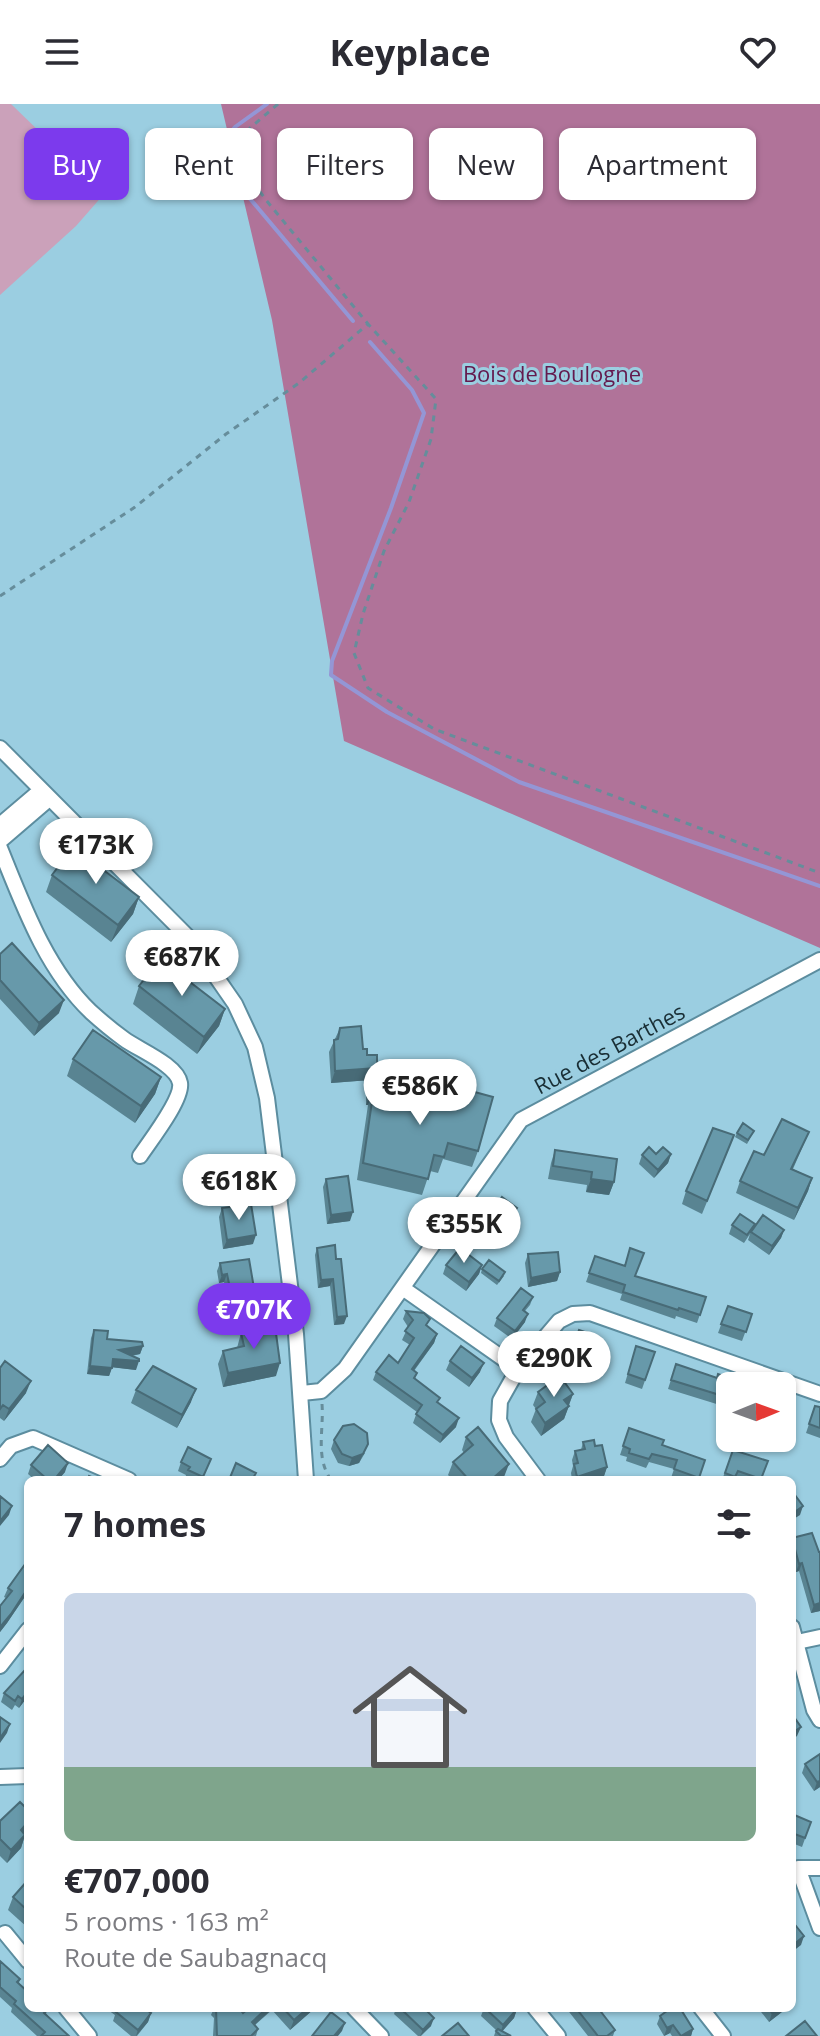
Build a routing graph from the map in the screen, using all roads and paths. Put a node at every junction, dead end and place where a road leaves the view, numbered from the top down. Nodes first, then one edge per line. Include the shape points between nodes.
1 (278, 104) edge
2 (368, 324) junction
3 (0, 596) edge
4 (0, 748) edge
5 (45, 794) junction
6 (0, 825) edge
7 (0, 841) edge
8 (0, 848) edge
9 (820, 873) edge
10 (820, 960) edge
11 (140, 1156) dead end
12 (404, 1289) junction
13 (518, 1369) junction
14 (321, 1391) junction
15 (302, 1393) junction
16 (820, 1394) edge
17 (0, 1459) edge
18 (120, 1476) edge
19 (306, 1476) edge
20 (328, 1476) edge
21 (535, 1476) edge
22 (24, 1635) edge
23 (820, 1637) edge
24 (796, 1639) edge
25 (797, 1642) junction
26 (0, 1666) edge
27 (820, 1720) edge
28 (24, 1776) edge
29 (0, 1777) edge
30 (796, 1867) edge
31 (820, 1868) edge
32 (796, 1869) edge
33 (820, 1928) edge
34 (5, 1933) dead end
35 (24, 1956) edge
36 (69, 2012) edge
37 (358, 2012) edge
38 (538, 2012) edge
39 (704, 2012) edge
40 (89, 2036) edge
41 (381, 2036) edge
42 (558, 2036) edge
43 (723, 2036) edge

1 - 2 path via 250,128 240,164
2 - 3 path via 135,507
2 - 9 path via 436,399 431,439 363,614 354,653 368,688 434,729
4 - 5 street
5 - 6 street
5 - 7 street
5 - 15 street via 190,939 235,1004 255,1047 267,1098
8 - 11 street via 64,983 113,1030 174,1070 180,1080 180,1093
10 - 12 street, Rue des Barthes via 521,1120
12 - 13 street
12 - 14 street, Rue des Barthes via 345,1369
13 - 16 street via 559,1321 590,1313
13 - 21 street via 500,1401 499,1420
14 - 15 street
14 - 20 path via 321,1440
15 - 19 street
17 - 18 street via 11,1446 33,1438
22 - 26 street
23 - 25 street
24 - 25 street
25 - 27 street
28 - 29 street
30 - 31 street
32 - 33 street
34 - 35 street
36 - 40 street
37 - 41 street
38 - 42 street
39 - 43 street

